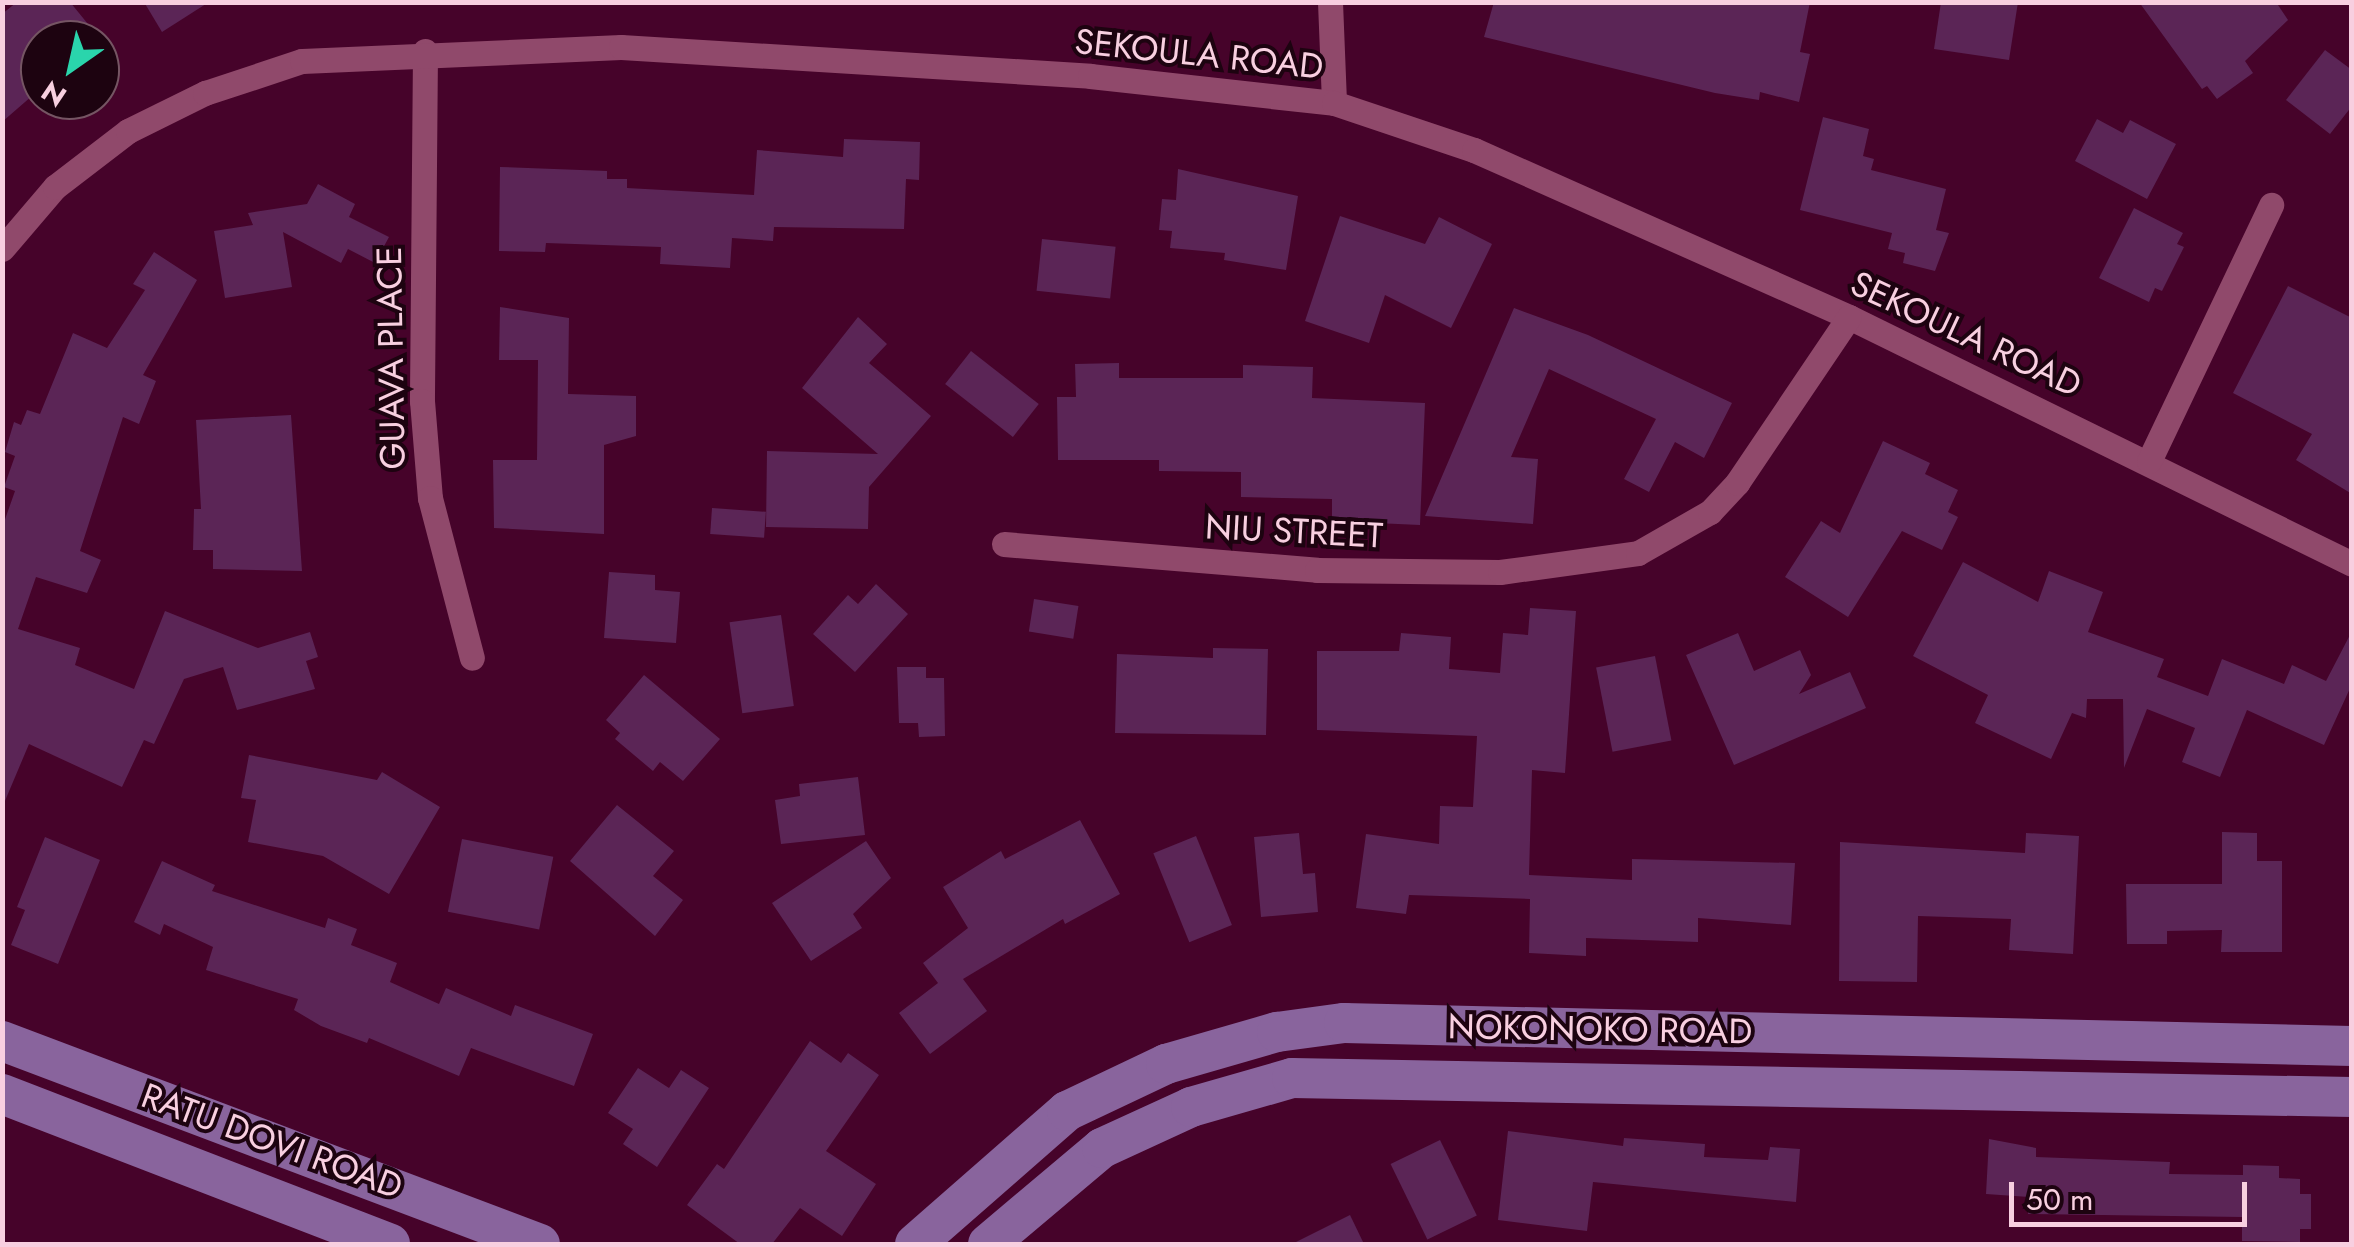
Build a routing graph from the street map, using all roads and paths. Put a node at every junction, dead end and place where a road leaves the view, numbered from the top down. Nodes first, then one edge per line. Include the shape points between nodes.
1 (1330, 2) edge
2 (424, 51) junction
3 (1334, 103) junction
4 (2271, 205) dead end
5 (2, 249) edge
6 (1849, 317) junction
7 (2149, 460) junction
8 (1004, 544) dead end
9 (2352, 564) edge
10 (472, 658) dead end
11 (2, 1041) edge
12 (2352, 1046) edge
13 (2, 1094) edge
14 (2352, 1097) edge
15 (390, 1244) edge
16 (540, 1244) edge
17 (916, 1244) edge
18 (988, 1244) edge

1 - 3 street
2 - 3 street, SEKOULA ROAD via 622,47 1090,76
2 - 5 street, SEKOULA ROAD via 302,61 204,94 128,130 55,187
2 - 10 street, GUAVA PLACE via 422,400 430,498
3 - 6 street, SEKOULA ROAD via 1474,150
4 - 7 street
6 - 7 street, SEKOULA ROAD
6 - 8 street, NIU STREET via 1710,512 1638,553 1500,572 1317,570
7 - 9 street, SEKOULA ROAD
11 - 16 main road, RATU DOVI ROAD
12 - 17 main road, NOKONOKO ROAD via 1344,1023 1278,1032 1166,1064 1067,1111 1006,1158
13 - 15 main road, RATU DOVI ROAD
14 - 18 main road, NOKONOKO ROAD via 1292,1078 1190,1107 1102,1148

